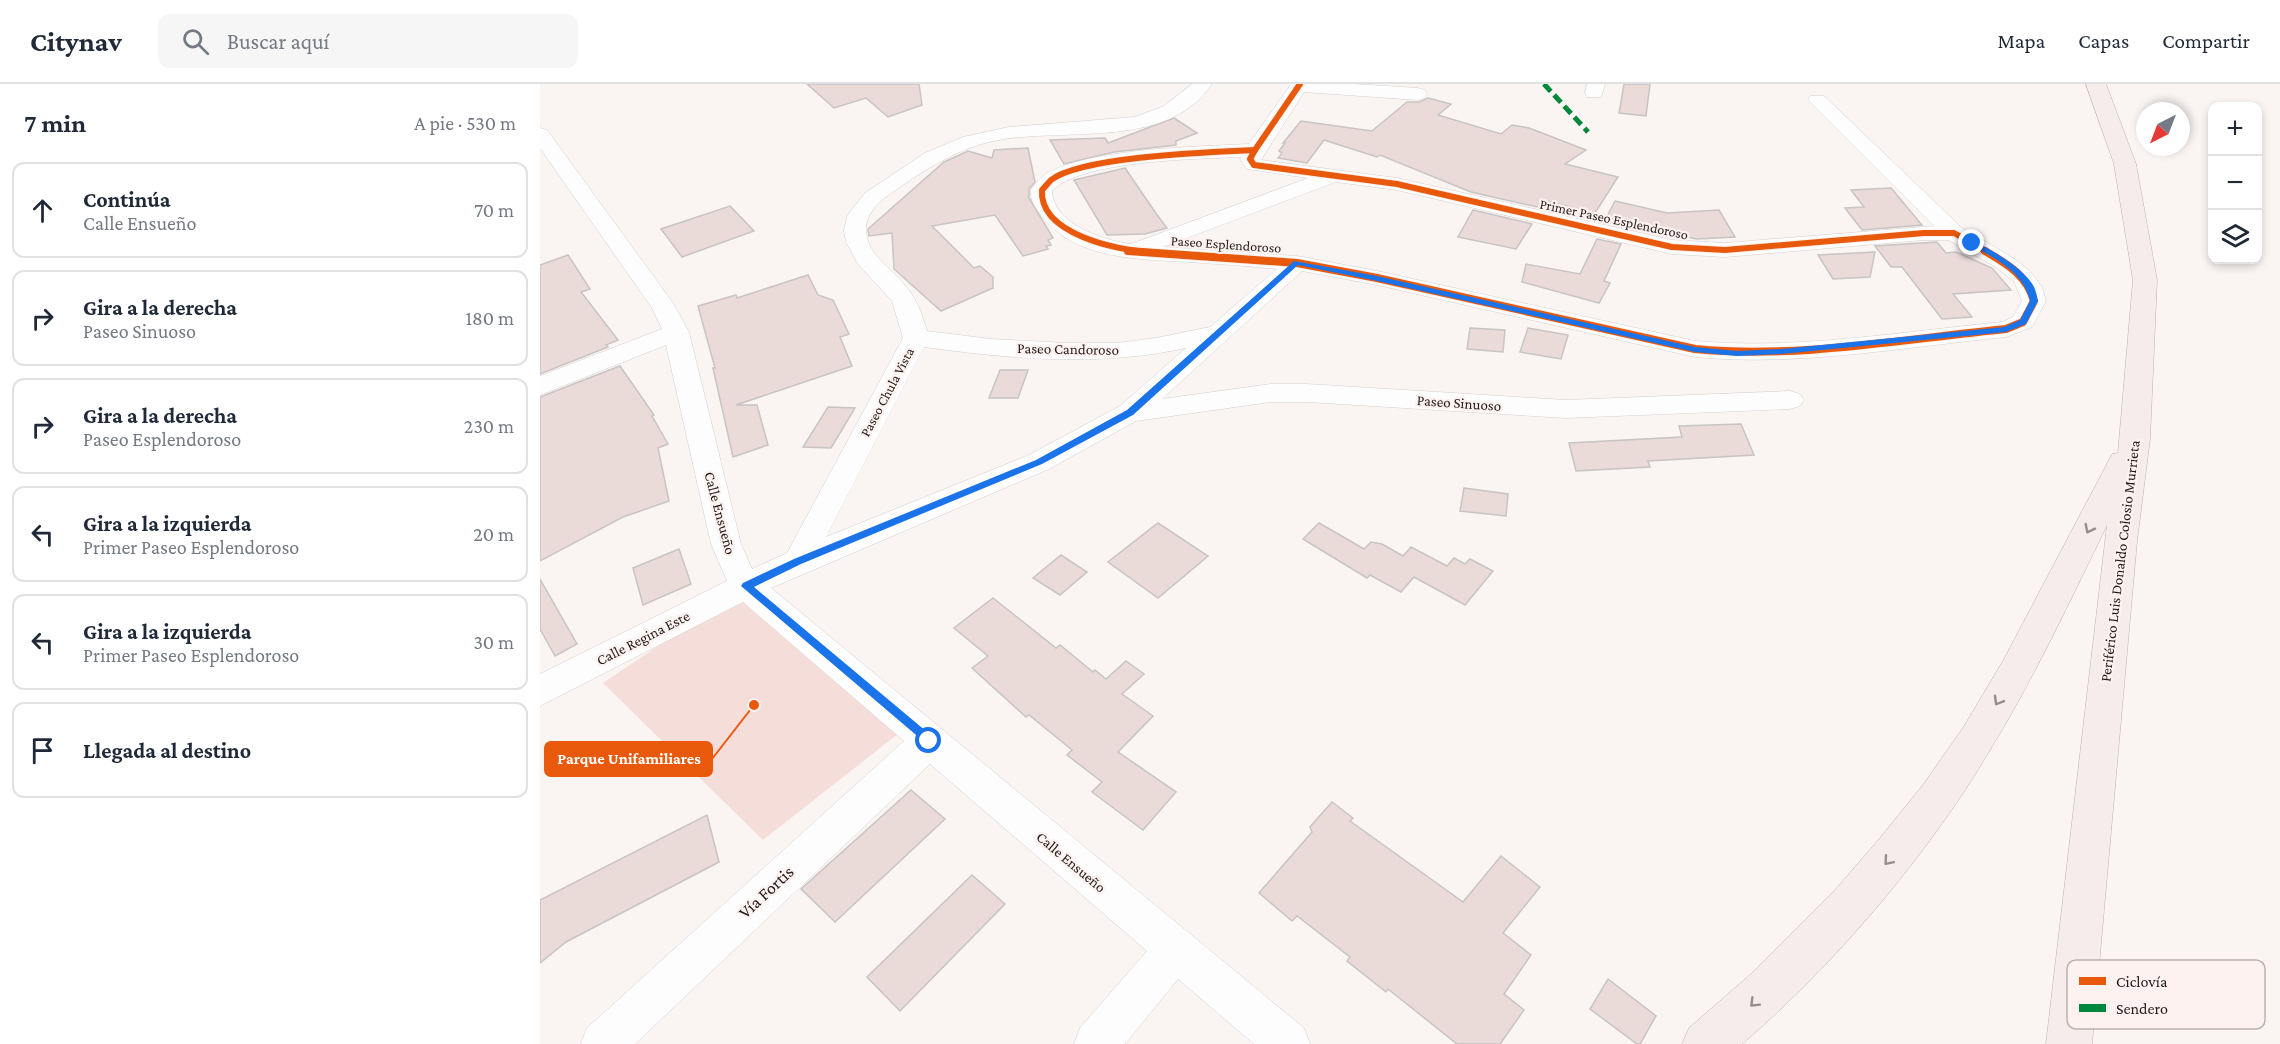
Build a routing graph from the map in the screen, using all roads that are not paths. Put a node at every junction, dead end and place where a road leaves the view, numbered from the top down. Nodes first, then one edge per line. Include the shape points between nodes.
1 (1203, 84) edge
2 (2096, 84) edge
3 (1299, 85) edge
4 (1418, 94) dead end
5 (1817, 100) dead end
6 (540, 134) edge
7 (1255, 150) junction
8 (551, 169) edge
9 (1337, 175) junction
10 (1954, 233) junction
11 (1129, 251) junction
12 (1296, 263) junction
13 (676, 332) junction
14 (1220, 333) junction
15 (916, 338) junction
16 (540, 386) edge
17 (1790, 400) dead end
18 (1130, 412) junction
19 (2135, 439) junction
20 (798, 562) junction
21 (746, 586) junction
22 (540, 690) edge
23 (929, 741) junction
24 (1174, 950) junction
25 (2078, 960) edge
26 (2071, 1029) edge
27 (603, 1044) edge
28 (1096, 1044) edge
29 (1288, 1044) edge
30 (1705, 1044) edge
31 (2069, 1044) edge

1 - 15 street, Paseo Chula Vista via 1175,108 1146,121 1004,132 962,142 907,172 870,199 855,227 856,244 863,257 900,294 909,309
2 - 19 main road, Periférico Luis Donaldo Colosio Murrieta via 2125,164 2145,280
3 - 4 street
3 - 7 street
5 - 10 street
6 - 8 street, Calle Ensueño
7 - 9 street, Primer Paseo Esplendoroso via 1250,159 1254,165
7 - 11 street, Paseo Esplendoroso via 1112,161 1070,171 1046,184 1041,191 1043,202 1062,226 1084,239
8 - 13 street, Calle Ensueño via 664,308
9 - 10 street, Primer Paseo Esplendoroso via 1397,184 1697,250
9 - 11 street
10 - 12 street, Paseo Esplendoroso via 2002,261 2030,286 2034,301 2023,322 2006,329 1781,352 1706,351
11 - 12 street, Paseo Esplendoroso
12 - 14 street, Paseo Sinuoso
13 - 16 street
13 - 21 street, Calle Ensueño via 726,544
14 - 15 street, Paseo Candoroso via 1117,351 998,348
14 - 18 street, Paseo Sinuoso
15 - 20 street, Paseo Chula Vista
17 - 18 street, Paseo Sinuoso via 1566,409 1270,393
18 - 20 street, Paseo Sinuoso via 1039,462
19 - 25 main road, Periférico Luis Donaldo Colosio Murrieta
19 -> 30 main road via 2017,669 1976,740 1910,837 1829,928 1743,1015
20 - 21 street, Paseo Sinuoso
21 - 22 street, Calle Regina Este
21 - 23 street, Calle Ensueño
23 - 24 street, Calle Ensueño
23 - 27 street, Vía Fortis
24 - 28 street
24 - 29 street, Calle Ensueño
26 - 31 main road, Periférico Luis Donaldo Colosio Murrieta

